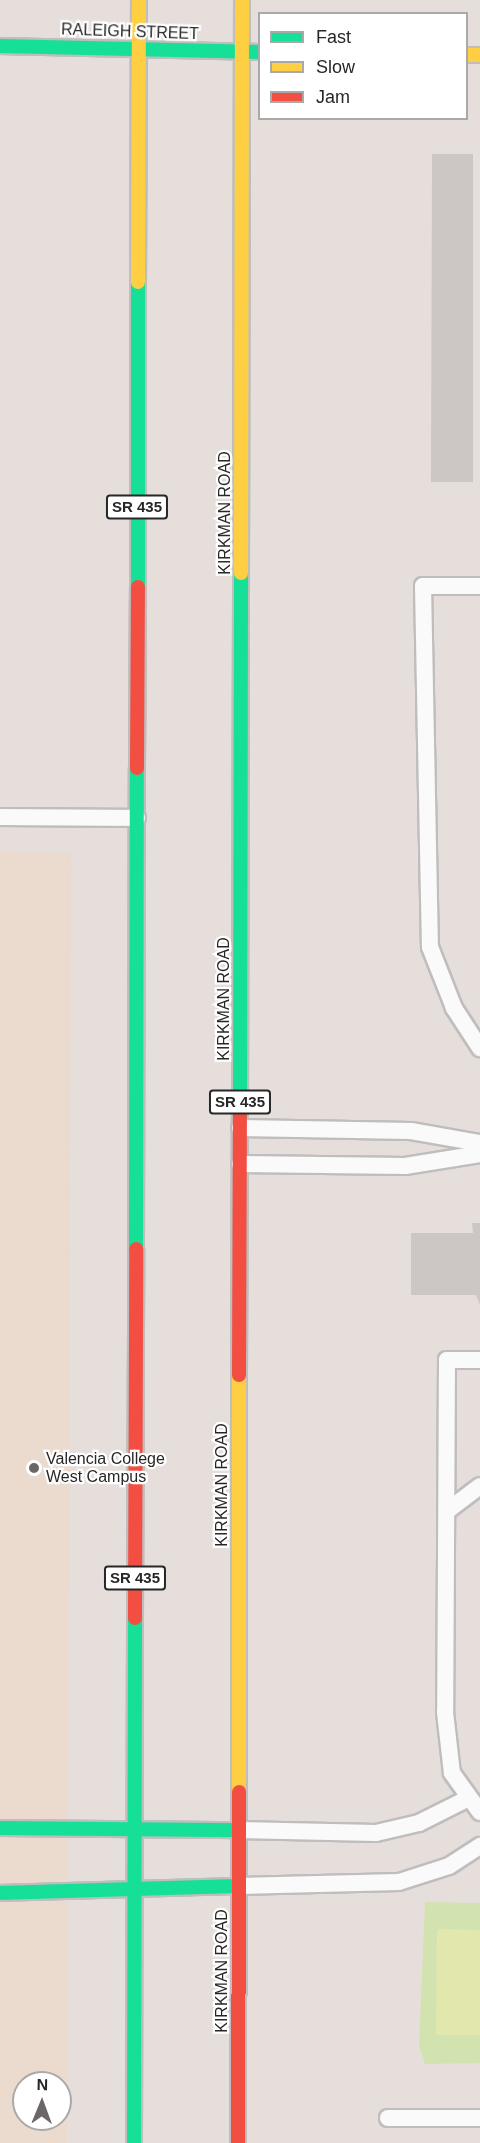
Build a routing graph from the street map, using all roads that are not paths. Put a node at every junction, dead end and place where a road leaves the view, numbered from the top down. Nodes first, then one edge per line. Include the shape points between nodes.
1 (139, 0) edge
2 (242, 0) edge
3 (0, 46) edge
4 (139, 48) junction
5 (242, 51) junction
6 (258, 52) edge
7 (480, 586) edge
8 (0, 817) edge
9 (136, 818) junction
10 (480, 1048) edge
11 (240, 1128) junction
12 (480, 1143) edge
13 (480, 1154) edge
14 (240, 1164) junction
15 (480, 1360) edge
16 (480, 1486) edge
17 (447, 1511) junction
18 (469, 1798) junction
19 (480, 1812) edge
20 (0, 1828) edge
21 (135, 1828) junction
22 (238, 1830) junction
23 (480, 1846) edge
24 (238, 1886) junction
25 (135, 1888) junction
26 (0, 1893) edge
27 (388, 2118) dead end
28 (480, 2118) edge
29 (134, 2143) edge
30 (238, 2143) edge

1 - 4 main road, SR 435
2 - 5 main road, KIRKMAN ROAD / SR 435
3 - 4 main road, RALEIGH STREET
4 - 5 main road, RALEIGH STREET
4 - 9 main road, SR 435
5 - 6 main road, RALEIGH STREET
5 - 11 main road, KIRKMAN ROAD / SR 435
7 - 10 lane via 423,586 430,947 454,1008
8 - 9 lane
9 - 21 main road, SR 435
11 - 12 lane via 411,1131
11 - 14 main road, KIRKMAN ROAD / SR 435
13 - 14 lane via 405,1166
14 - 22 main road, KIRKMAN ROAD / SR 435
15 - 17 lane via 447,1360
16 - 17 lane
17 - 18 lane via 445,1712 452,1773
18 - 19 lane
18 - 22 lane via 419,1823 376,1833
20 - 21 main road
21 - 22 main road
21 - 25 main road, SR 435
22 - 24 main road, KIRKMAN ROAD / SR 435
23 - 24 lane via 449,1866 399,1882
24 - 25 main road
24 - 30 main road, KIRKMAN ROAD / SR 435
25 - 26 main road
25 - 29 main road, SR 435
27 - 28 lane

